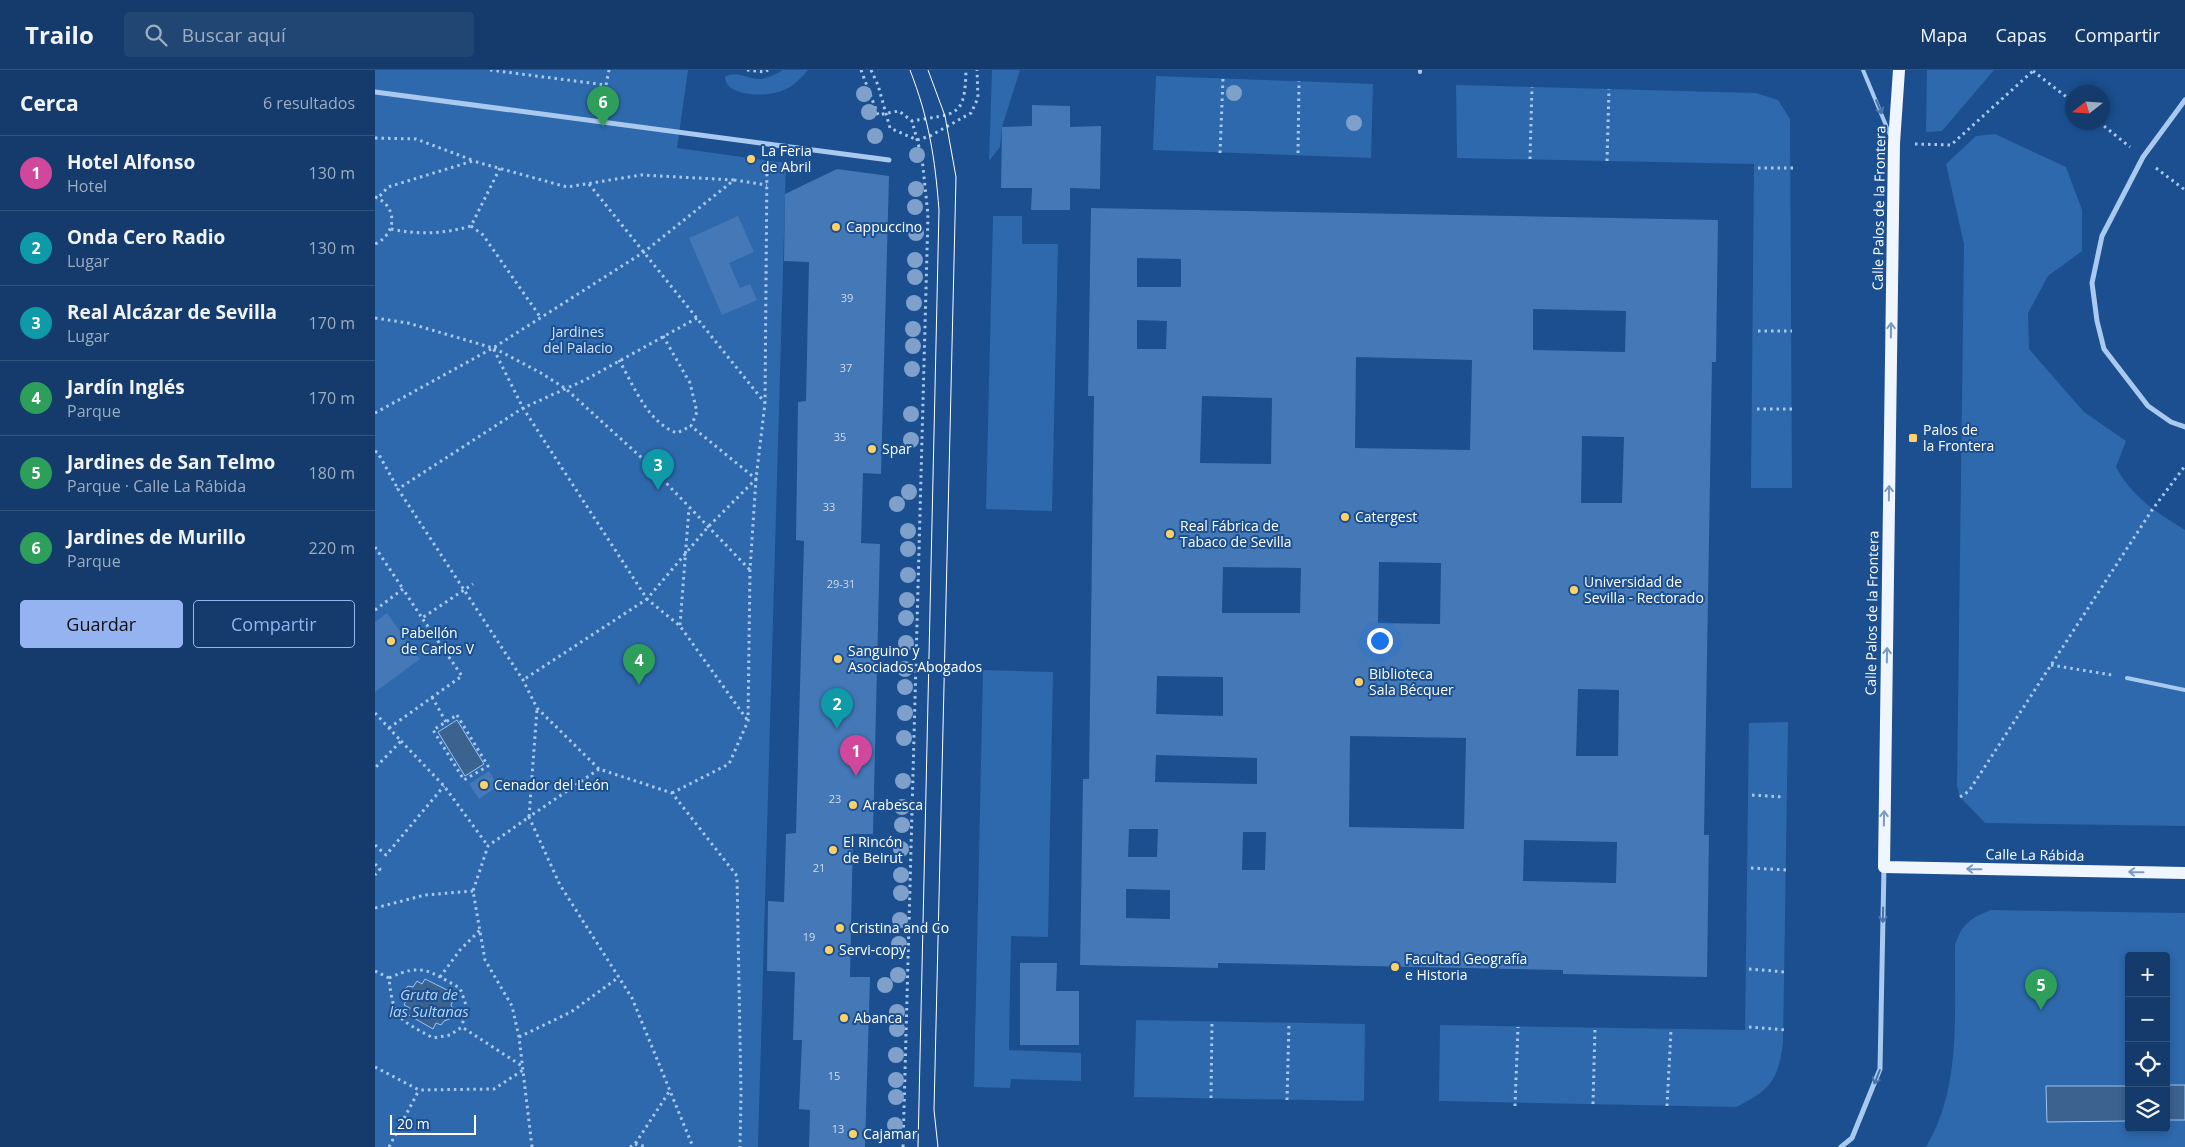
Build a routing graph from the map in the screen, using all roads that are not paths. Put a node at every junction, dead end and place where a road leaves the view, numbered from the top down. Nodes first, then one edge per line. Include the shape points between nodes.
1 (1863, 70) edge
2 (1899, 70) edge
3 (375, 92) edge
4 (2185, 100) edge
5 (1894, 143) junction
6 (889, 160) dead end
7 (2185, 427) edge
8 (2127, 678) road end
9 (2185, 690) edge
10 (1884, 867) junction
11 (2185, 873) edge
12 (1841, 1147) edge

1 -> 5 lane
2 - 5 main road, Calle Palos de la Frontera
3 - 6 street
4 - 7 street via 2143,158 2102,236 2092,284 2104,349 2148,406 2171,422
10 -> 5 main road, Calle Palos de la Frontera
8 - 9 lane
11 -> 10 main road, Calle La Rábida
10 -> 12 street, Calle Palos de la Frontera via 1880,1070 1852,1138

